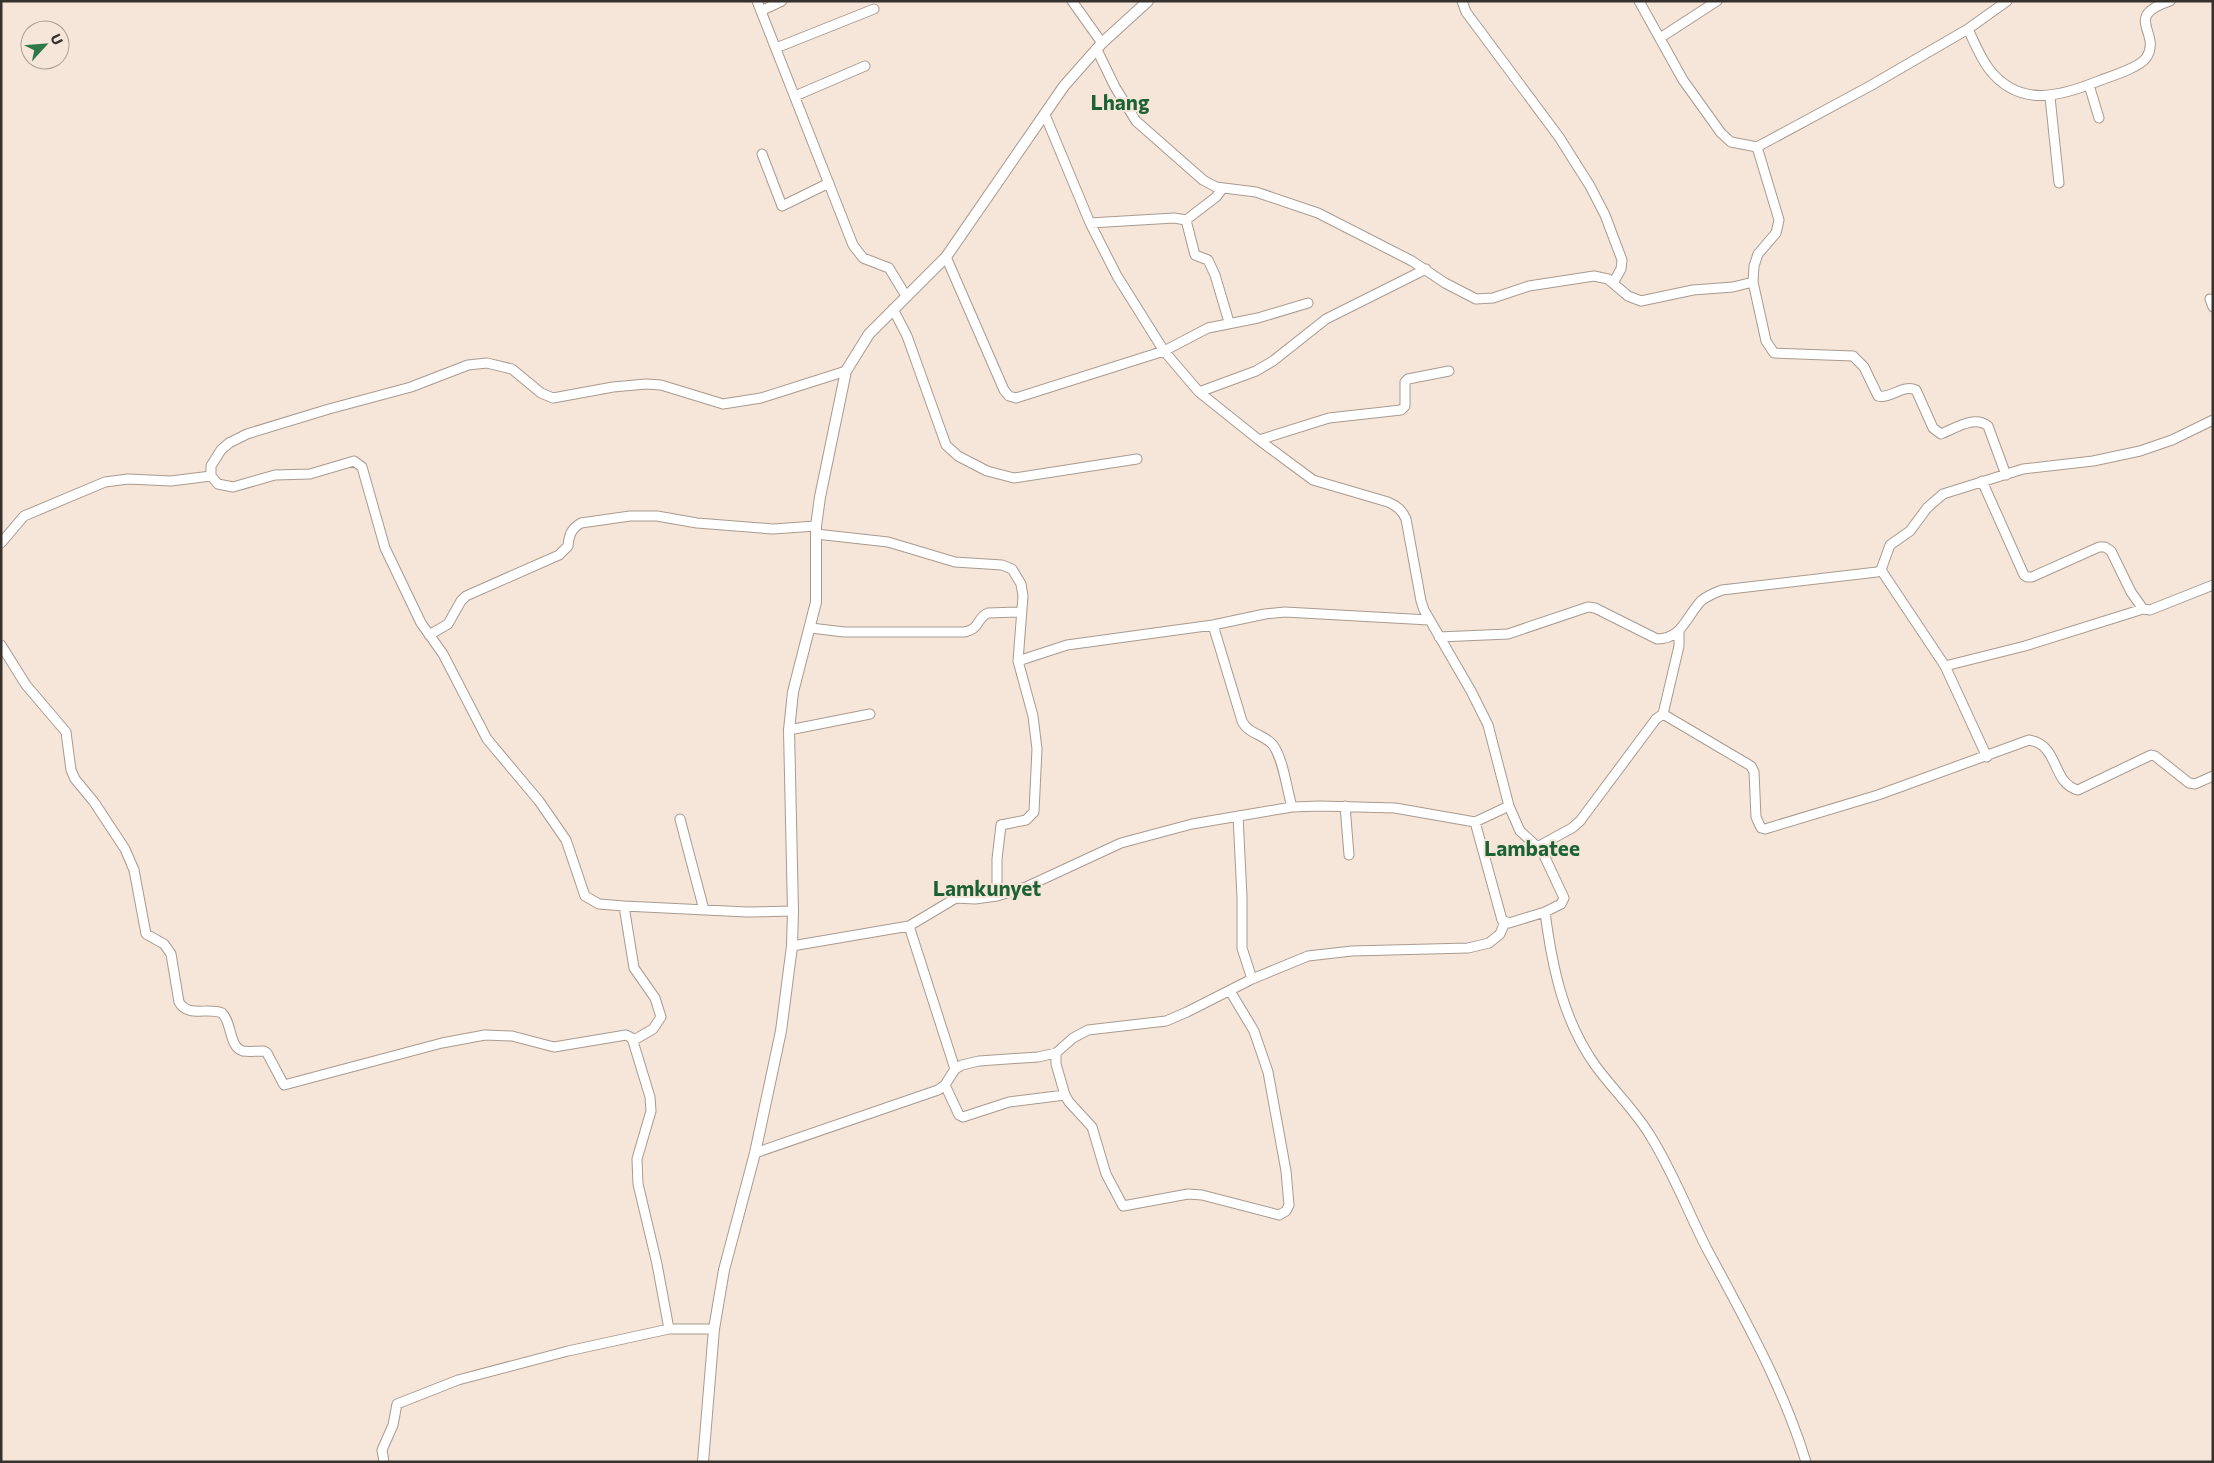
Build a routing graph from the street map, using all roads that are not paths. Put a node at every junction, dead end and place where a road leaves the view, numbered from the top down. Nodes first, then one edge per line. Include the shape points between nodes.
1 (757, 1) edge
2 (782, 1) edge
3 (1072, 1) edge
4 (1148, 1) edge
5 (1462, 1) edge
6 (1639, 1) edge
7 (1717, 1) edge
8 (2007, 1) edge
9 (2170, 1) edge
10 (874, 9) dead end
11 (761, 11) junction
12 (1968, 29) junction
13 (1660, 38) junction
14 (1099, 47) junction
15 (776, 48) junction
16 (865, 66) dead end
17 (2089, 86) junction
18 (795, 96) junction
19 (2050, 97) junction
20 (1044, 115) junction
21 (2099, 118) dead end
22 (1757, 147) junction
23 (762, 154) dead end
24 (2059, 182) dead end
25 (829, 183) junction
26 (1223, 188) junction
27 (1186, 220) junction
28 (1090, 223) junction
29 (946, 257) junction
30 (1426, 269) junction
31 (1753, 282) junction
32 (1613, 283) junction
33 (906, 296) junction
34 (1308, 303) dead end
35 (893, 309) junction
36 (1229, 322) junction
37 (1164, 351) junction
38 (846, 371) junction
39 (1449, 371) dead end
40 (1199, 392) junction
41 (2213, 420) edge
42 (1258, 440) junction
43 (1137, 459) dead end
44 (2006, 475) junction
45 (211, 476) junction
46 (1982, 482) junction
47 (816, 530) junction
48 (1, 543) edge
49 (1881, 570) junction
50 (2213, 585) edge
51 (2143, 609) junction
52 (1021, 612) junction
53 (1429, 620) junction
54 (1212, 625) junction
55 (811, 628) junction
56 (1679, 632) junction
57 (429, 635) junction
58 (1439, 637) junction
59 (1, 645) edge
60 (1018, 662) junction
61 (1945, 666) junction
62 (870, 714) dead end
63 (1662, 714) junction
64 (789, 730) junction
65 (1987, 757) junction
66 (2213, 776) edge
67 (1292, 806) junction
68 (1344, 806) junction
69 (1510, 806) junction
70 (1238, 816) junction
71 (680, 819) dead end
72 (1475, 822) junction
73 (1539, 846) junction
74 (1349, 855) dead end
75 (997, 896) junction
76 (624, 906) junction
77 (704, 910) junction
78 (793, 911) junction
79 (1545, 912) junction
80 (1505, 922) junction
81 (909, 926) junction
82 (792, 946) junction
83 (1252, 979) junction
84 (1230, 991) junction
85 (634, 1040) junction
86 (1056, 1053) junction
87 (955, 1069) junction
88 (945, 1085) junction
89 (1065, 1095) junction
90 (755, 1152) junction
91 (669, 1329) junction
92 (714, 1329) junction
93 (384, 1462) edge
94 (704, 1462) edge
95 (1806, 1462) edge

1 - 11 street
2 - 11 street
3 - 14 street
4 - 14 street
5 - 32 street via 1466,12 1559,137 1594,193 1622,260
6 - 13 street
7 - 13 street
8 - 12 street
9 - 17 street via 2148,12 2150,49 2146,58
10 - 15 street
11 - 15 street
12 - 19 street via 1980,55 1999,80 2022,92
12 - 22 street
13 - 22 street via 1683,80 1726,138 1737,144
14 - 20 street via 1064,86
14 - 26 street via 1115,87 1136,121 1204,180
15 - 18 street
16 - 18 street
17 - 19 street
17 - 21 street
18 - 25 street
19 - 24 street
20 - 28 street
20 - 29 street
22 - 31 street via 1779,220 1776,233 1758,254
23 - 25 street via 782,206
25 - 33 street via 853,245 863,258 889,268
26 - 27 street
26 - 30 street via 1260,194 1318,213
27 - 28 street
27 - 36 street via 1191,246 1196,256 1208,260
28 - 37 street via 1117,276
29 - 33 street
29 - 37 street via 1004,390 1013,398
30 - 32 street via 1445,283 1482,299 1572,278 1601,276
30 - 40 street via 1326,319 1256,371
31 - 32 street via 1641,301 1628,296
31 - 44 street via 1766,341 1774,352 1853,356 1864,367 1878,396 1907,388 1916,390 1933,428 1941,434 1975,420 1983,422 1988,426
33 - 35 street
34 - 36 street via 1258,318
35 - 38 street via 861,344
35 - 43 street via 907,336 946,445 958,456 987,471 1014,478
36 - 37 street via 1208,328
37 - 40 street
38 - 45 street via 760,398 723,404 661,385 631,384 553,398 512,369 487,363 468,366 411,387 247,434 229,442 221,450 211,466
38 - 47 street
39 - 42 street via 1408,379 1405,382 1405,406 1401,410 1329,418
40 - 42 street
41 - 44 street via 2140,451 2093,461 2023,469
42 - 53 street via 1313,480 1388,502 1403,512 1421,601
44 - 46 street
45 - 48 street via 178,481 120,479 105,482 24,516
45 - 57 street via 218,484 233,487 275,475 306,475 357,462 364,471 385,548
46 - 49 street via 1955,489 1934,500 1910,531 1887,549
46 - 51 street via 2027,577 2105,547 2111,551
47 - 52 street via 888,542 955,562 1002,565 1012,569 1020,584 1023,596
47 - 55 street via 816,602
47 - 57 street via 697,523 657,516 581,523 569,534 568,546 559,555 466,596 448,624
49 - 56 street via 1722,590 1706,597
49 - 61 street
50 - 51 street via 2162,607
51 - 61 street via 2025,646
52 - 55 street via 988,613 974,629 964,632 844,632
52 - 60 street
53 - 54 street via 1275,613
53 - 58 street
54 - 60 street via 1067,645
54 - 67 street via 1244,726 1266,739 1276,751
55 - 64 street via 793,692
56 - 58 street via 1657,639 1588,607 1508,634
56 - 63 street
57 - 76 street via 443,654 487,739 539,801 566,840 586,896 599,904
58 - 69 street via 1488,725
59 - 85 street via 26,685 66,732 75,779 126,849 134,870 146,934 164,944 171,954 182,1007 191,1011 222,1013 227,1018 235,1045 242,1051 267,1053 284,1085 486,1034 512,1036 554,1047 626,1035
60 - 75 street via 1033,716 1037,749 1034,812 1026,820 1001,825
61 - 65 street
62 - 64 street
63 - 65 street via 1752,766 1756,817 1761,828 1766,829
63 - 73 street via 1580,821
64 - 78 street
65 - 66 street via 2029,740 2038,741 2046,746 2066,784 2078,790 2151,755 2189,783 2195,784
67 - 68 street
67 - 70 street
68 - 72 street via 1395,808
68 - 74 street
69 - 72 street
69 - 73 street via 1523,835
70 - 75 street via 1192,824 1121,844 1026,887
70 - 83 street via 1242,948
71 - 77 street
72 - 80 street via 1499,913
73 - 79 street via 1564,898 1561,904
75 - 81 street via 956,898
76 - 77 street
76 - 85 street via 634,968 655,998 661,1017 653,1029
77 - 78 street
78 - 82 street
79 - 80 street
79 - 95 street via 1558,987 1577,1035 1596,1066 1652,1137 1762,1351
80 - 83 street via 1500,934 1489,943 1468,948 1352,951 1308,956
81 - 82 street
81 - 87 street
82 - 90 street via 781,1031
83 - 84 street
84 - 86 street via 1166,1021 1088,1030
84 - 89 street via 1254,1031 1268,1072 1286,1171 1288,1205 1283,1214 1188,1194 1123,1206 1106,1174 1092,1127
85 - 91 street via 650,1097 650,1111 637,1159 638,1184
86 - 87 street via 970,1063
86 - 89 street
87 - 88 street
88 - 89 street via 959,1115 963,1117 1009,1102
88 - 90 street via 914,1099
90 - 92 street via 724,1270
91 - 92 street
91 - 93 street via 458,1380 398,1404 382,1450
92 - 94 street

